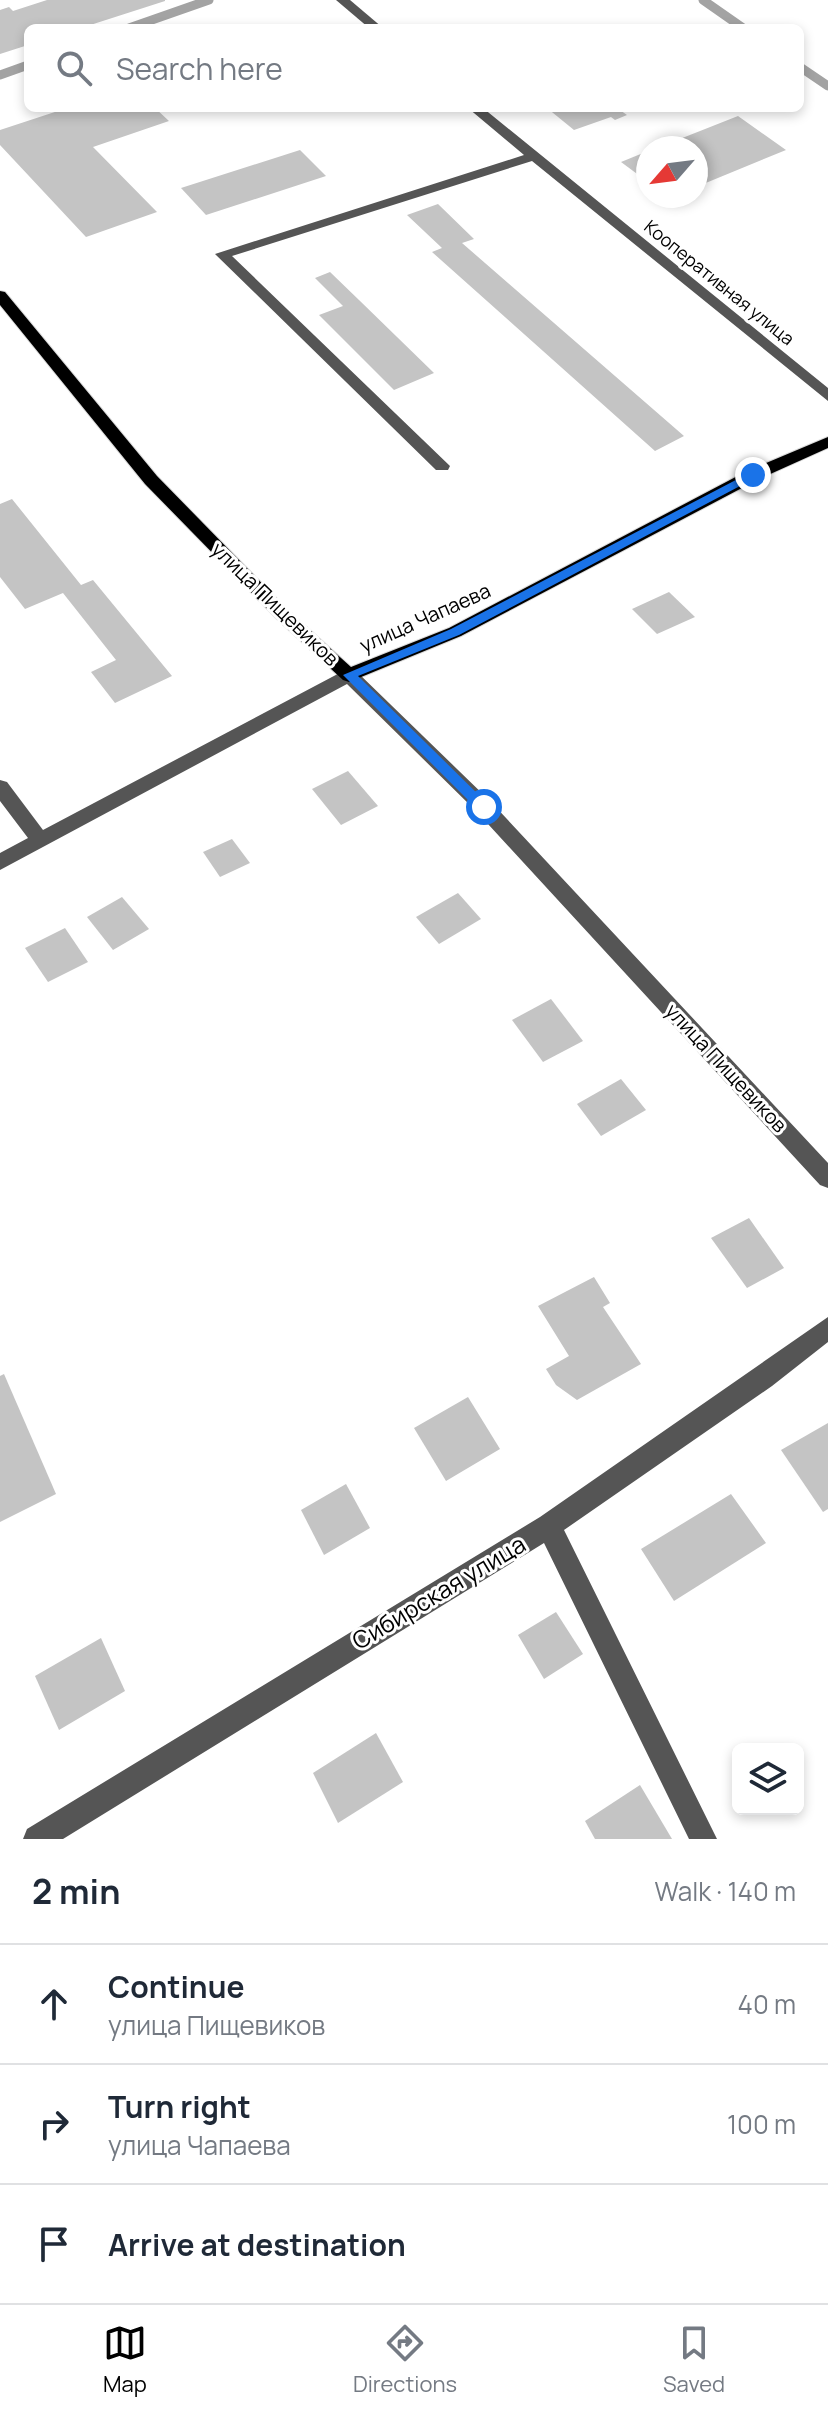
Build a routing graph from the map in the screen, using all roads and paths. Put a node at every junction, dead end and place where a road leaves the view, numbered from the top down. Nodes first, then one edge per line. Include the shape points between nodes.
1 (342, 0) edge
2 (372, 24) edge
3 (480, 112) edge
4 (534, 156) junction
5 (0, 295) edge
6 (828, 396) edge
7 (828, 442) edge
8 (442, 466) dead end
9 (349, 675) junction
10 (0, 787) edge
11 (40, 840) junction
12 (0, 862) edge
13 (828, 1178) edge
14 (828, 1328) edge
15 (549, 1526) junction
16 (37, 1839) edge
17 (703, 1839) edge

1 - 2 street
3 - 4 street, Кооперативная улица
4 - 6 street, Кооперативная улица
4 - 8 street via 222,254
5 - 9 main road, улица Пищевиков via 151,480
7 - 9 main road, улица Чапаева via 753,475 455,632
9 - 11 street, улица Чапаева
9 - 13 street, улица Пищевиков via 484,807
10 - 11 street
11 - 12 street, улица Чапаева
14 - 15 street, Сибирская улица
15 - 16 street, Сибирская улица
15 - 17 street

